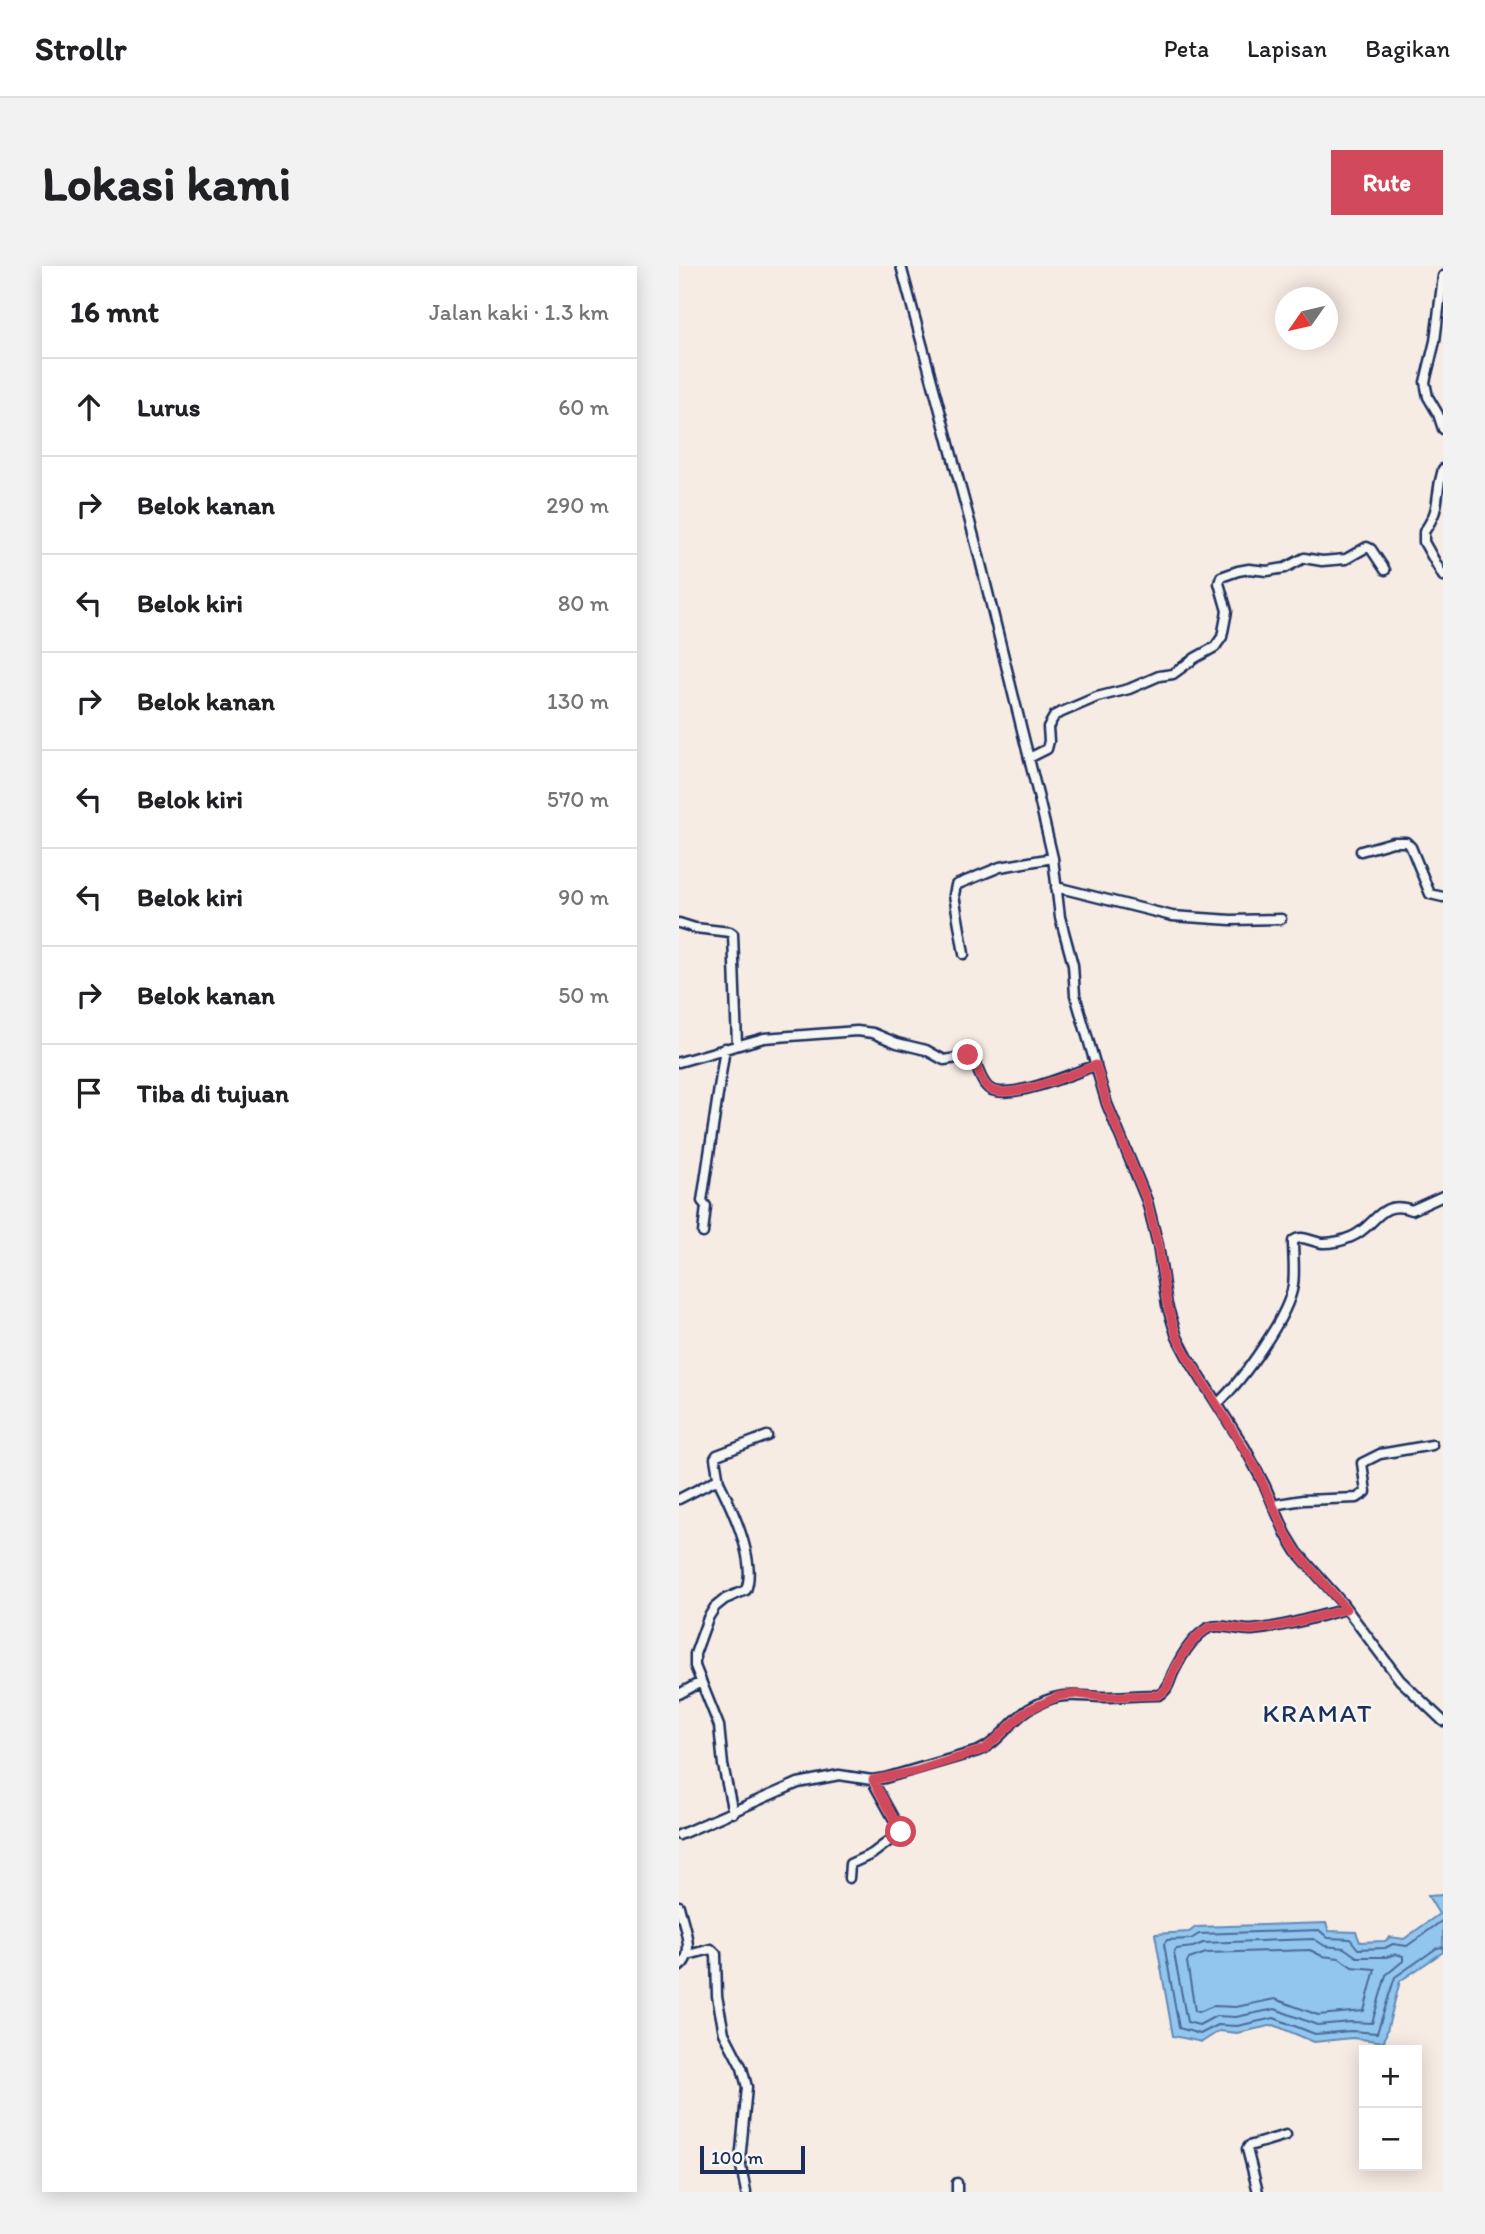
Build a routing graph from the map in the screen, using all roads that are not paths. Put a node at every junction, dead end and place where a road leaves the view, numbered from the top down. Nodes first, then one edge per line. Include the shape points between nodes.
1 (901, 266) edge
2 (1443, 276) edge
3 (1443, 429) edge
4 (1443, 469) edge
5 (1385, 570) dead end
6 (1443, 576) edge
7 (1029, 758) junction
8 (1361, 851) dead end
9 (1053, 858) junction
10 (1056, 887) junction
11 (1443, 897) edge
12 (1281, 919) dead end
13 (679, 923) edge
14 (964, 954) dead end
15 (737, 1045) junction
16 (725, 1048) junction
17 (679, 1062) edge
18 (1096, 1065) junction
19 (1443, 1196) edge
20 (703, 1233) dead end
21 (1217, 1404) junction
22 (767, 1436) dead end
23 (1432, 1445) dead end
24 (719, 1482) junction
25 (679, 1499) edge
26 (1273, 1505) junction
27 (1346, 1609) junction
28 (701, 1682) junction
29 (679, 1694) edge
30 (1443, 1721) edge
31 (873, 1780) junction
32 (733, 1813) junction
33 (679, 1835) edge
34 (849, 1878) dead end
35 (679, 1906) edge
36 (688, 1955) junction
37 (679, 1967) edge
38 (1286, 2135) dead end
39 (746, 2192) edge
40 (1258, 2192) edge

1 - 7 street
2 - 3 street via 1425,382
4 - 6 street via 1439,484 1442,504 1438,517 1424,532 1424,541
5 - 7 street via 1367,547 1346,559 1304,558 1285,568 1238,570 1221,577 1227,611 1216,647 1173,674 1055,715 1048,727 1047,750
7 - 9 street
8 - 11 street via 1406,842 1430,894
9 - 10 street
9 - 14 street via 1000,867 956,885
10 - 12 street via 1172,916
10 - 18 street via 1075,995
13 - 15 street via 733,934
15 - 16 street
15 - 18 street via 764,1038 873,1033 944,1060 971,1056 983,1082 1003,1091 1029,1089
16 - 17 street
16 - 20 street via 702,1201 706,1206
18 - 21 street via 1147,1201 1177,1337
19 - 21 street via 1412,1210 1392,1206 1361,1233 1340,1241 1295,1238 1293,1286 1275,1327 1243,1377
21 - 26 street
22 - 24 street via 717,1455
23 - 26 street via 1380,1454 1362,1463 1366,1492 1357,1498
24 - 25 street
24 - 28 street via 734,1511 750,1581 747,1590 715,1607 708,1618 695,1654
26 - 27 street via 1297,1552
27 - 30 street via 1400,1680
27 - 31 street via 1288,1625 1249,1630 1209,1628 1184,1654 1159,1695 1059,1696 1026,1711 985,1749
28 - 29 street
28 - 32 street via 719,1726
31 - 32 street via 839,1775 798,1783
31 - 34 street via 901,1832 851,1864
32 - 33 street
35 - 36 street
36 - 37 street
36 - 39 street via 711,1949 716,1954 724,2033 747,2087 740,2161
38 - 40 street via 1247,2149

